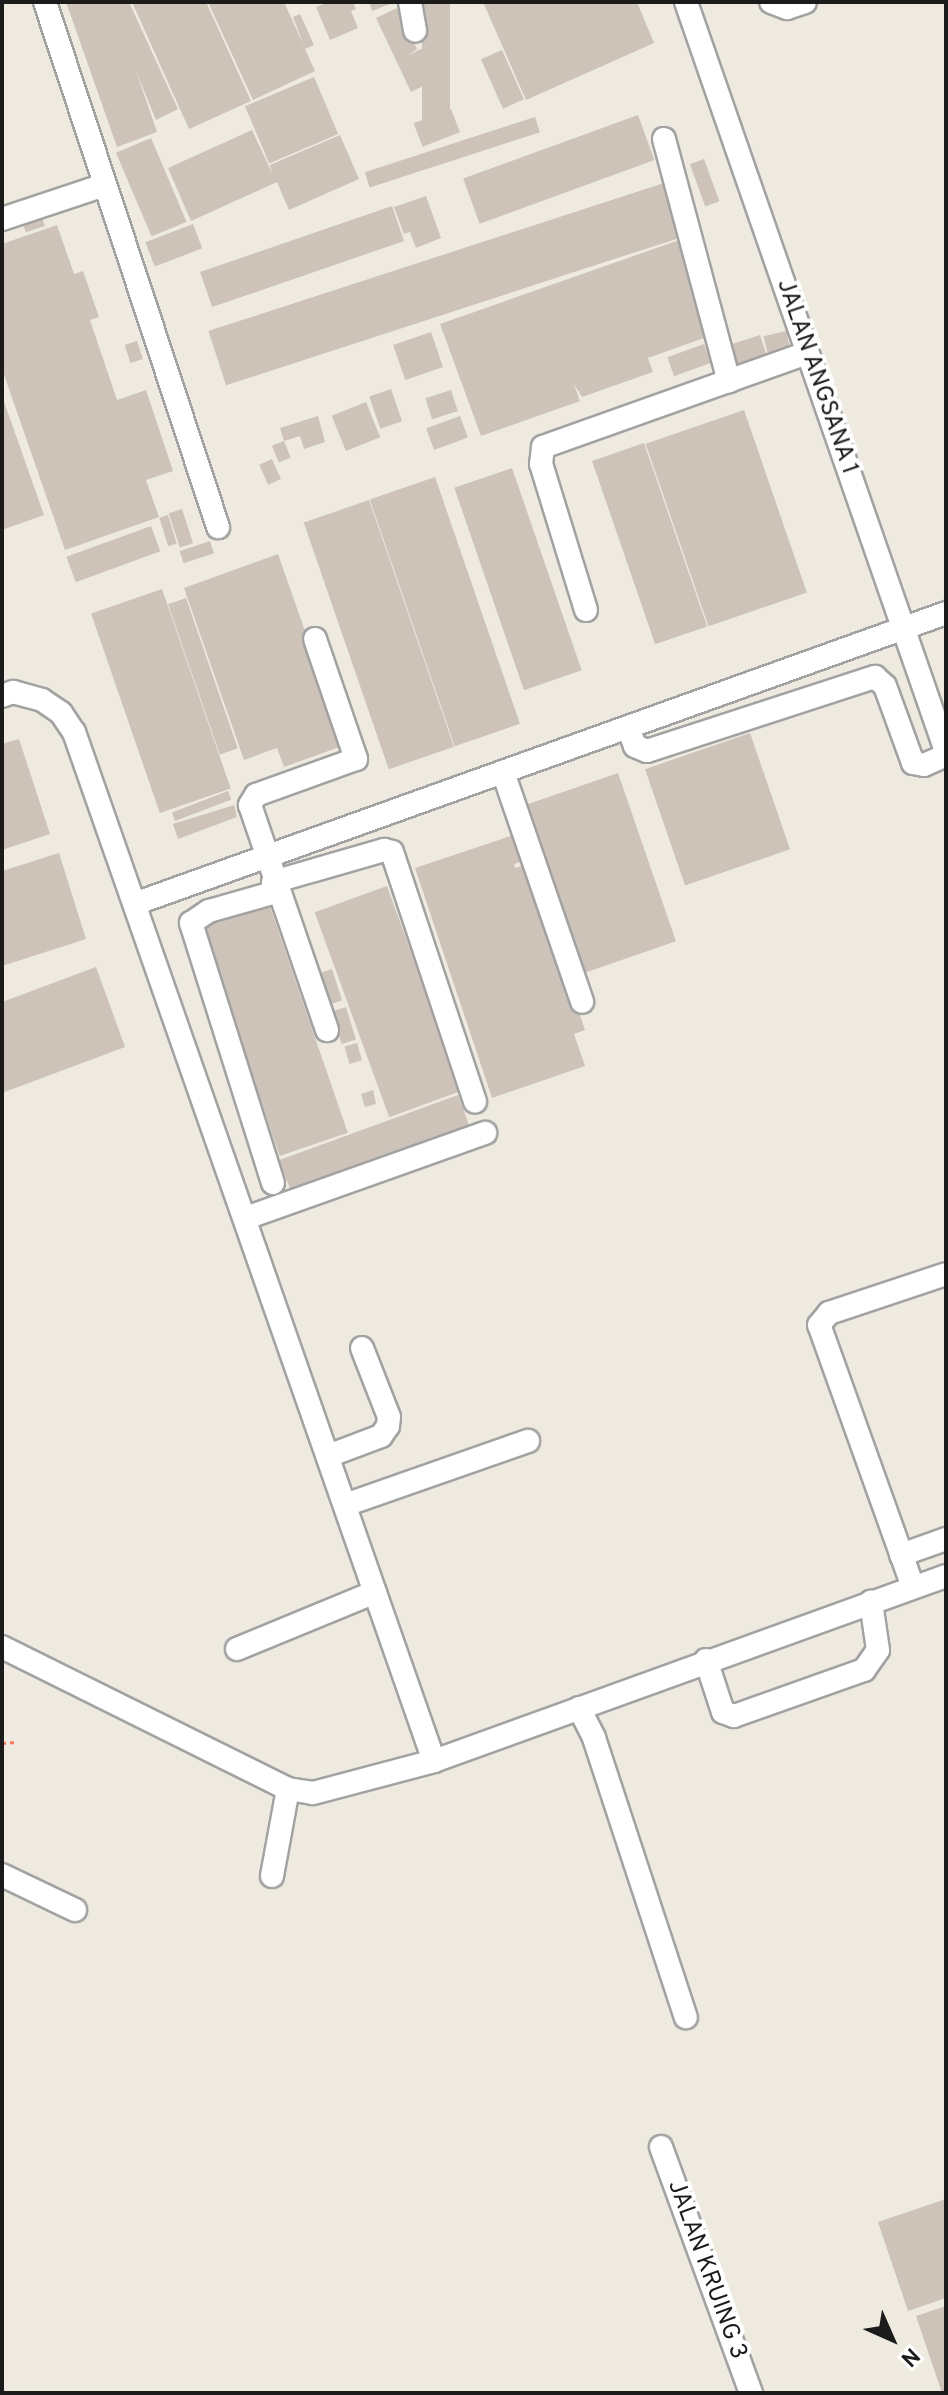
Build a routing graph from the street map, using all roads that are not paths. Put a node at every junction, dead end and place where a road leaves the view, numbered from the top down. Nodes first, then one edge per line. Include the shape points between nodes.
1 (45, 2) edge
2 (410, 2) edge
3 (686, 2) edge
4 (771, 2) edge
5 (805, 2) edge
6 (415, 31) dead end
7 (664, 139) dead end
8 (104, 185) junction
9 (2, 219) edge
10 (807, 353) junction
11 (729, 381) junction
12 (218, 527) dead end
13 (586, 610) dead end
14 (946, 613) edge
15 (903, 628) junction
16 (315, 639) dead end
17 (2, 696) edge
18 (628, 727) junction
19 (946, 753) edge
20 (503, 772) junction
21 (264, 858) junction
22 (275, 887) junction
23 (137, 903) junction
24 (582, 1002) dead end
25 (327, 1030) dead end
26 (475, 1102) dead end
27 (485, 1133) dead end
28 (273, 1183) dead end
29 (246, 1218) junction
30 (946, 1274) edge
31 (362, 1348) dead end
32 (528, 1441) dead end
33 (328, 1456) junction
34 (345, 1505) junction
35 (946, 1539) edge
36 (901, 1555) junction
37 (946, 1576) edge
38 (913, 1587) junction
39 (375, 1592) junction
40 (871, 1602) junction
41 (2, 1647) edge
42 (237, 1649) dead end
43 (706, 1660) junction
44 (579, 1708) junction
45 (434, 1761) junction
46 (288, 1789) junction
47 (2, 1875) edge
48 (272, 1876) dead end
49 (75, 1910) dead end
50 (686, 2017) dead end
51 (661, 2147) dead end
52 (751, 2393) edge

1 - 8 street
2 - 6 street
3 - 10 street, JALAN ANGSANA 1
4 - 5 street via 787,8
7 - 11 street
8 - 9 street
8 - 12 street
10 - 11 street
10 - 15 street, JALAN ANGSANA 1
11 - 13 street via 554,441 540,452
14 - 15 street
15 - 18 street
15 - 19 street, JALAN ANGSANA 1
16 - 21 street via 356,759 251,800
17 - 23 street via 13,692 42,700 61,713 74,732
18 - 19 street via 635,746 647,751 875,677 885,686 913,763 924,765
18 - 20 street
20 - 21 street
20 - 24 street
21 - 22 street
21 - 23 street
22 - 25 street
22 - 26 street via 384,850 392,852
22 - 28 street via 191,923
23 - 29 street
27 - 29 street
29 - 33 street
30 - 36 street via 829,1313 819,1325
31 - 33 street via 388,1426 381,1436
32 - 34 street
33 - 34 street
34 - 39 street
35 - 36 street
36 - 38 street
37 - 38 street
38 - 40 street
39 - 42 street
39 - 45 street
40 - 43 street
40 - 43 street via 878,1650 871,1664 777,1701 728,1716
41 - 46 street
43 - 44 street
44 - 45 street
44 - 50 street via 594,1738
45 - 46 street via 313,1793
46 - 48 street
47 - 49 street
51 - 52 street, JALAN KRUING 3

